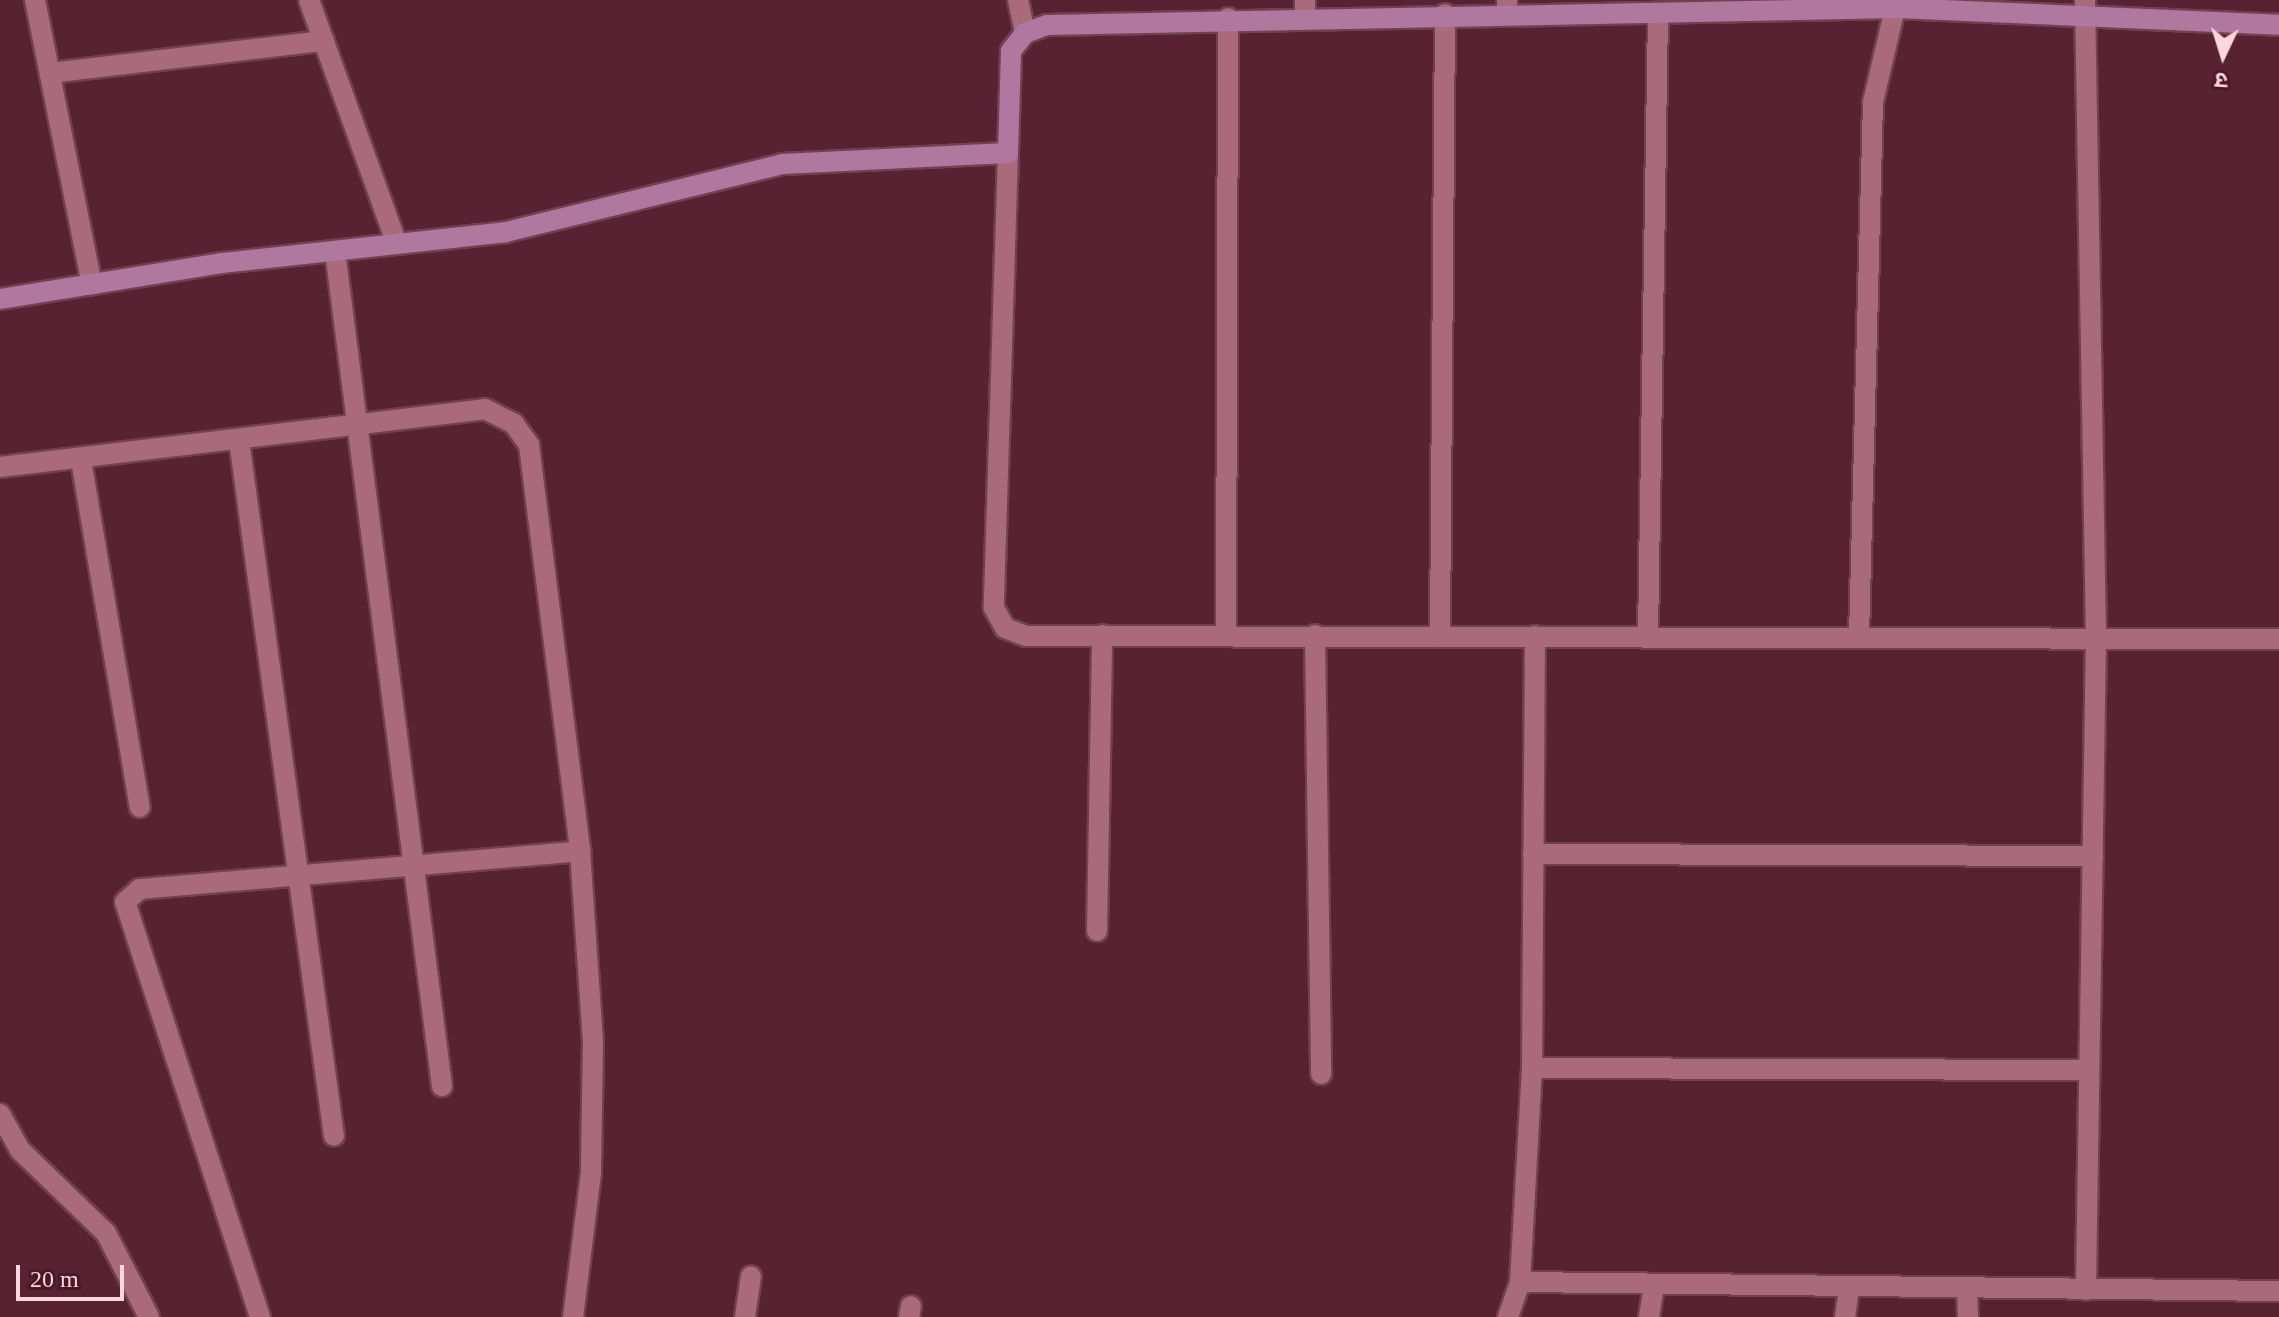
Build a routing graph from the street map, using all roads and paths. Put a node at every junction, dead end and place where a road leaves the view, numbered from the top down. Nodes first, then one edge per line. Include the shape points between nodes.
1 (35, 0) edge
2 (309, 0) edge
3 (1018, 0) edge
4 (1897, 4) edge
5 (1694, 6) edge
6 (2084, 6) edge
7 (1507, 7) edge
8 (1305, 9) edge
9 (1658, 13) junction
10 (1445, 14) junction
11 (1228, 18) junction
12 (2279, 25) edge
13 (1025, 33) junction
14 (324, 41) junction
15 (50, 73) junction
16 (1008, 153) junction
17 (397, 244) junction
18 (335, 251) junction
19 (92, 284) junction
20 (0, 299) edge
21 (361, 425) junction
22 (239, 440) junction
23 (81, 460) junction
24 (0, 467) edge
25 (1102, 635) junction
26 (1226, 635) junction
27 (1315, 635) junction
28 (1440, 635) junction
29 (1535, 636) junction
30 (1648, 636) junction
31 (1859, 636) junction
32 (2096, 636) junction
33 (2279, 639) edge
34 (140, 807) dead end
35 (580, 851) junction
36 (1533, 854) junction
37 (2093, 856) junction
38 (413, 863) junction
39 (294, 873) junction
40 (1097, 931) dead end
41 (1532, 1068) junction
42 (2089, 1070) junction
43 (1321, 1074) dead end
44 (442, 1086) dead end
45 (0, 1114) edge
46 (334, 1136) dead end
47 (751, 1276) dead end
48 (1520, 1282) junction
49 (1654, 1284) junction
50 (1849, 1287) junction
51 (1967, 1288) junction
52 (2086, 1290) junction
53 (2279, 1291) edge
54 (149, 1317) edge
55 (260, 1317) edge
56 (573, 1317) edge
57 (745, 1317) edge
58 (1508, 1317) edge
59 (1649, 1317) edge
60 (1845, 1317) edge
61 (1968, 1317) edge

1 - 15 street
2 - 14 street
3 - 13 street
4 - 5 street
4 - 6 street
4 - 31 street via 1873,102
5 - 9 street
6 - 12 street
6 - 32 street
7 - 9 street
7 - 10 street
8 - 10 street
8 - 11 street
9 - 30 street
10 - 28 street
11 - 13 street via 1047,25
11 - 26 street
13 - 16 street via 1011,51
14 - 15 street
14 - 17 street
15 - 19 street
16 - 17 street via 782,164 506,232
16 - 25 street via 994,608 1005,628 1026,636
17 - 18 street
18 - 19 street
18 - 21 street
19 - 20 street
21 - 22 street
21 - 35 street via 485,409 514,424 529,445
21 - 38 street
22 - 23 street
22 - 39 street
23 - 24 street
23 - 34 street
25 - 26 street
25 - 40 street
26 - 27 street
27 - 28 street
27 - 43 street
28 - 29 street
29 - 30 street
29 - 36 street
30 - 31 street
31 - 32 street
32 - 33 street
32 - 37 street
35 - 38 street
35 - 56 street via 594,1106
36 - 37 street
36 - 41 street
37 - 42 street
38 - 39 street
38 - 44 street
39 - 46 street
39 - 55 street via 140,889 125,902
41 - 42 street
41 - 48 street
42 - 52 street
45 - 54 street via 20,1150 106,1233
47 - 57 street
48 - 49 street
48 - 58 street
49 - 50 street
49 - 59 street
50 - 51 street
50 - 60 street
51 - 52 street
51 - 61 street
52 - 53 street

